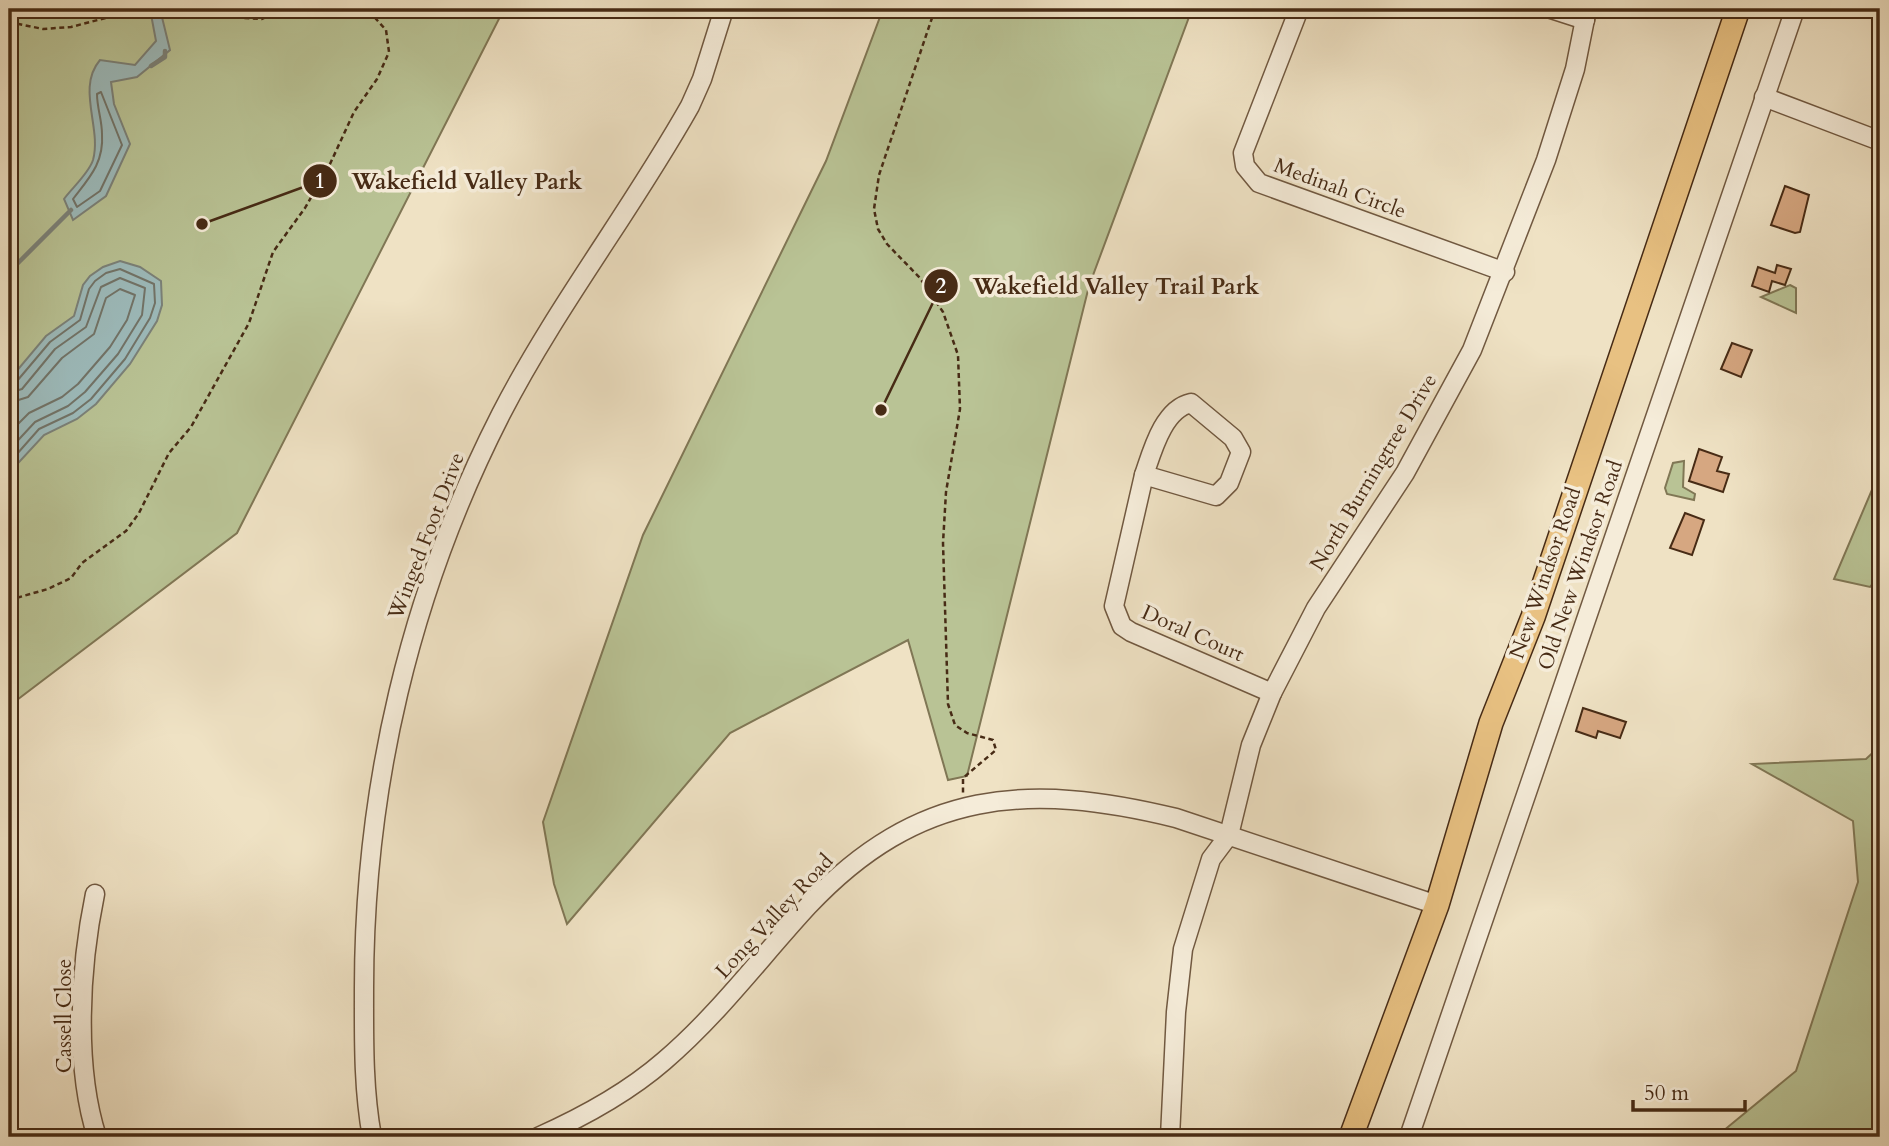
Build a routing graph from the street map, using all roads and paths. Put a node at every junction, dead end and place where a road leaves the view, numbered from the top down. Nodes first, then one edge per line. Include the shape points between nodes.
1 (282, 9) edge
2 (367, 9) edge
3 (724, 9) edge
4 (935, 9) edge
5 (1299, 9) edge
6 (1551, 9) edge
7 (1738, 9) edge
8 (1795, 9) edge
9 (1586, 14) edge
10 (9, 22) edge
11 (1764, 97) junction
12 (1880, 141) edge
13 (1505, 271) junction
14 (1144, 475) junction
15 (9, 600) edge
16 (1272, 693) junction
17 (964, 807) junction
18 (1228, 835) junction
19 (95, 894) dead end
20 (1437, 905) junction
21 (97, 1137) edge
22 (372, 1137) edge
23 (538, 1137) edge
24 (1170, 1137) edge
25 (1351, 1137) edge
26 (1409, 1137) edge

1 - 10 path via 262,19 145,12 71,27 43,29
2 - 15 path via 386,30 389,52 377,79 354,112 304,208 273,252 249,323 191,426 169,453 139,513 126,531 82,563 71,578
3 - 22 street, Winged Foot Drive via 690,106 562,308 502,413 456,510 417,619 391,724 368,875 364,1045
4 - 17 path via 879,175 874,209 887,244 920,278 943,312 958,355 960,408 943,543 948,704 955,725 993,740 996,750 963,778
5 - 13 street, Medinah Circle via 1243,153 1251,177 1306,202
6 - 9 street
7 - 20 main road, New Windsor Road via 1533,617 1490,723
8 - 11 street, Old New Windsor Road
9 - 13 street, North Burningtree Drive via 1562,111
11 - 12 street
11 - 26 street, Old New Windsor Road
13 - 16 street, North Burningtree Drive via 1472,350 1428,432 1316,608
14 - 14 street, Doral Court via 1165,425 1183,405 1191,403 1233,438 1241,452 1229,483 1216,496
14 - 16 street, Doral Court via 1114,606 1122,626
16 - 18 street, North Burningtree Drive via 1251,746
17 - 18 street, Long Valley Road via 1074,798 1151,811
17 - 23 street, Long Valley Road via 912,827 866,855 810,904 724,1004 663,1062 606,1104
18 - 20 street, Long Valley Road
18 - 24 street, North Burningtree Drive via 1211,859 1184,949
19 - 21 street, Cassell Close via 86,945 83,1038
20 - 25 main road, New Windsor Road

